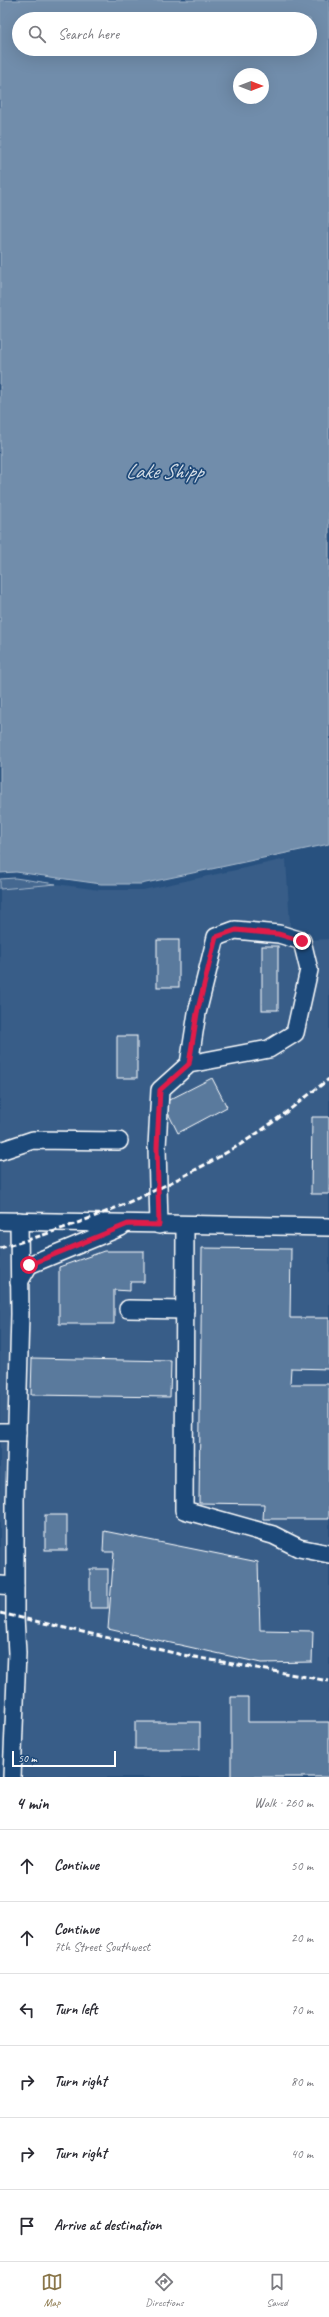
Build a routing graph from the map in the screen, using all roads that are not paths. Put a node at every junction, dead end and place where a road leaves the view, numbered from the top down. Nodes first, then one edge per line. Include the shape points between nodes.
1 (189, 1064) junction
2 (119, 1141) dead end
3 (0, 1151) edge
4 (0, 1154) edge
5 (0, 1221) edge
6 (19, 1222) junction
7 (128, 1224) junction
8 (159, 1225) junction
9 (185, 1226) junction
10 (329, 1227) edge
11 (19, 1282) junction
12 (128, 1309) dead end
13 (185, 1310) junction
14 (8, 1432) edge
15 (329, 1554) edge
16 (7, 1586) edge
17 (12, 1777) edge

1 - 1 street via 269,1049 295,1032 309,970 302,941 278,934 236,930 216,937 197,1013
1 - 8 street via 160,1090 157,1142
2 - 3 street via 33,1140
3 - 4 street
5 - 6 street
6 - 7 street
6 - 11 street
7 - 8 street
7 - 11 street via 29,1265
8 - 9 street
9 - 10 street
9 - 13 street
11 - 14 street
12 - 13 street
13 - 15 street via 184,1510 273,1535 299,1548
14 - 16 street
16 - 17 street via 17,1653

